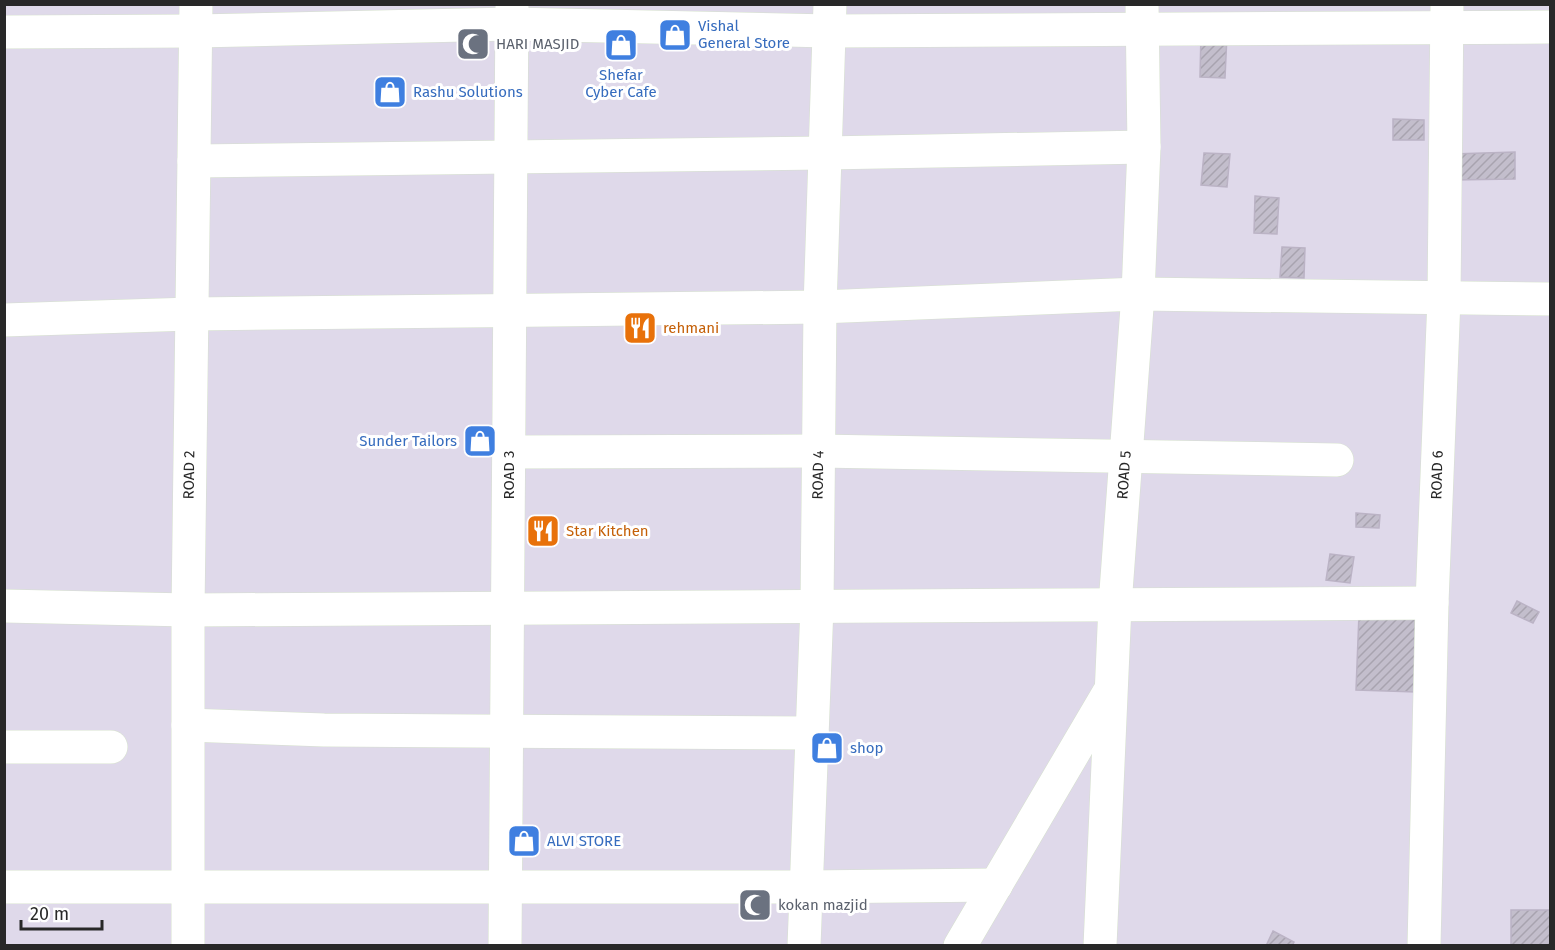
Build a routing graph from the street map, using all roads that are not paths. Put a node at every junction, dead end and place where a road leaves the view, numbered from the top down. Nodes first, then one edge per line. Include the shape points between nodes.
1 (512, 14) edge
2 (1143, 16) edge
3 (1447, 16) edge
4 (196, 18) edge
5 (830, 18) edge
6 (1551, 27) edge
7 (4, 32) edge
8 (1144, 147) junction
9 (826, 153) junction
10 (511, 156) junction
11 (194, 161) junction
12 (1138, 294) junction
13 (1444, 298) junction
14 (1551, 299) edge
15 (820, 307) junction
16 (510, 309) junction
17 (190, 314) junction
18 (4, 320) edge
19 (819, 451) junction
20 (509, 452) junction
21 (1126, 456) junction
22 (1338, 460) dead end
23 (1432, 603) junction
24 (1115, 605) junction
25 (4, 606) edge
26 (817, 606) junction
27 (508, 609) junction
28 (188, 610) junction
29 (1111, 688) junction
30 (188, 725) junction
31 (507, 730) junction
32 (812, 734) junction
33 (4, 747) edge
34 (111, 747) dead end
35 (996, 885) junction
36 (4, 887) edge
37 (506, 887) junction
38 (805, 887) junction
39 (188, 889) junction
40 (188, 945) edge
41 (505, 945) edge
42 (804, 945) edge
43 (960, 945) edge
44 (1100, 945) edge
45 (1424, 945) edge

1 - 4 street
1 - 5 street
1 - 10 street, ROAD 3
2 - 3 street
2 - 5 street
2 - 8 street, ROAD 5
3 - 6 street
3 - 13 street, ROAD 6
4 - 7 street
4 - 11 street, ROAD 2
5 - 9 street, ROAD 4
8 - 9 street
8 - 12 street, ROAD 5
9 - 10 street
9 - 15 street, ROAD 4
10 - 11 street
10 - 16 street, ROAD 3
11 - 17 street, ROAD 2
12 - 13 street
12 - 15 street
12 - 21 street, ROAD 5
13 - 14 street
13 - 23 street, ROAD 6
15 - 16 street
15 - 19 street, ROAD 4
16 - 17 street
16 - 20 street, ROAD 3
17 - 18 street
17 - 28 street, ROAD 2
19 - 20 street
19 - 21 street
19 - 26 street, ROAD 4
20 - 27 street, ROAD 3
21 - 22 street
21 - 24 street, ROAD 5
23 - 24 street
23 - 45 street, ROAD 6
24 - 26 street
24 - 29 street, ROAD 5
25 - 28 street
26 - 27 street
26 - 32 street, ROAD 4
27 - 28 street
27 - 31 street, ROAD 3
28 - 30 street, ROAD 2
29 - 35 street
29 - 44 street, ROAD 5
30 - 31 street
30 - 39 street, ROAD 2
31 - 32 street
31 - 37 street, ROAD 3
32 - 38 street, ROAD 4
33 - 34 street
35 - 38 street
35 - 43 street
36 - 39 street
37 - 38 street
37 - 39 street
37 - 41 street, ROAD 3
38 - 42 street, ROAD 4
39 - 40 street, ROAD 2

